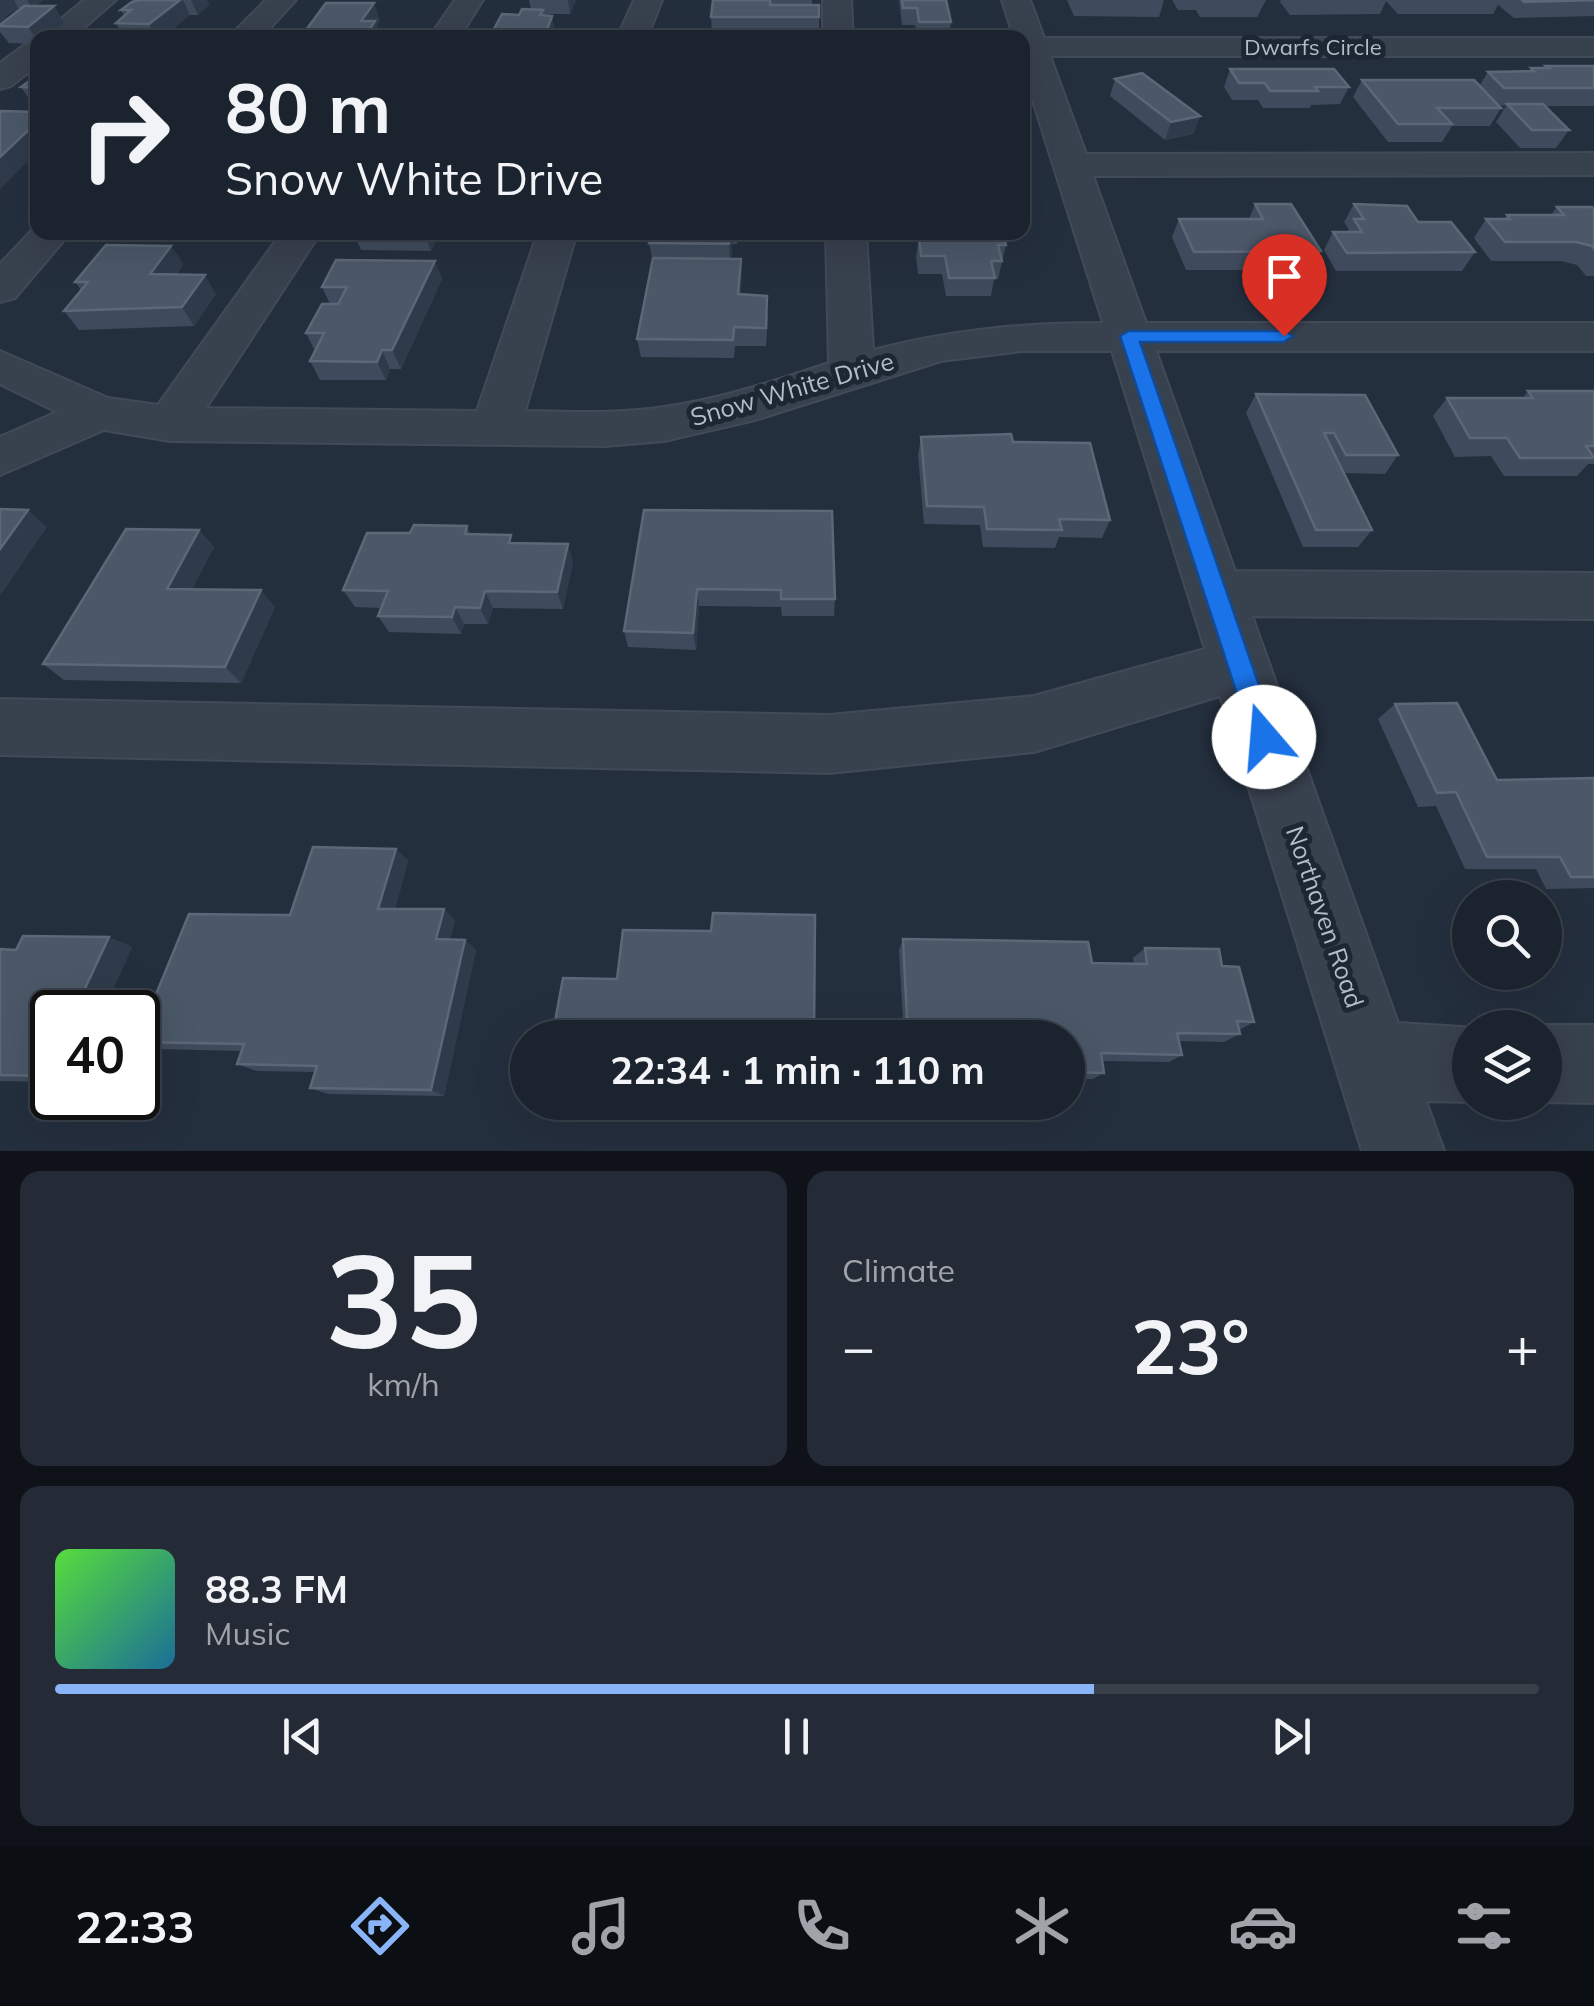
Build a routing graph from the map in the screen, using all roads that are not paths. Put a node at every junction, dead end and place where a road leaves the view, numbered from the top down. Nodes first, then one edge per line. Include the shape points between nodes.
1 (102, 0) edge
2 (282, 0) edge
3 (469, 0) edge
4 (648, 0) edge
5 (836, 0) edge
6 (1024, 23) edge
7 (63, 30) edge
8 (252, 30) edge
9 (449, 30) edge
10 (635, 30) edge
11 (838, 30) edge
12 (1030, 41) edge
13 (1594, 48) edge
14 (30, 55) edge
15 (0, 79) edge
16 (1594, 164) edge
17 (1072, 166) junction
18 (45, 240) edge
19 (296, 240) edge
20 (555, 240) edge
21 (846, 240) edge
22 (0, 289) edge
23 (1129, 336) junction
24 (1594, 337) edge
25 (0, 366) edge
26 (852, 371) junction
27 (99, 413) junction
28 (170, 424) junction
29 (496, 427) junction
30 (0, 457) edge
31 (1215, 593) junction
32 (1594, 596) edge
33 (1240, 664) junction
34 (0, 727) edge
35 (1374, 1062) junction
36 (1452, 1064) edge
37 (1562, 1064) edge
38 (1594, 1064) edge
39 (1403, 1151) edge

1 - 7 street
2 - 8 street
3 - 9 street
4 - 10 street
5 - 11 street
6 - 13 street, Dwarfs Circle
12 - 17 street, Northaven Road
14 - 15 street
16 - 17 street
17 - 23 street, Northaven Road
18 - 22 street
19 - 28 street
20 - 29 street
21 - 26 street
23 - 24 street, Snow White Drive
23 - 26 street, Snow White Drive via 939,347
23 - 31 street, Northaven Road
25 - 27 street, Snow White Drive
26 - 29 street, Snow White Drive via 755,404 664,424
27 - 28 street, Snow White Drive
27 - 30 street
28 - 29 street, Snow White Drive
31 - 32 street
31 - 33 street, Northaven Road
33 - 34 street via 1034,724 829,744
33 - 35 street, Northaven Road
35 - 36 street
35 - 39 street, Northaven Road
37 - 38 street

